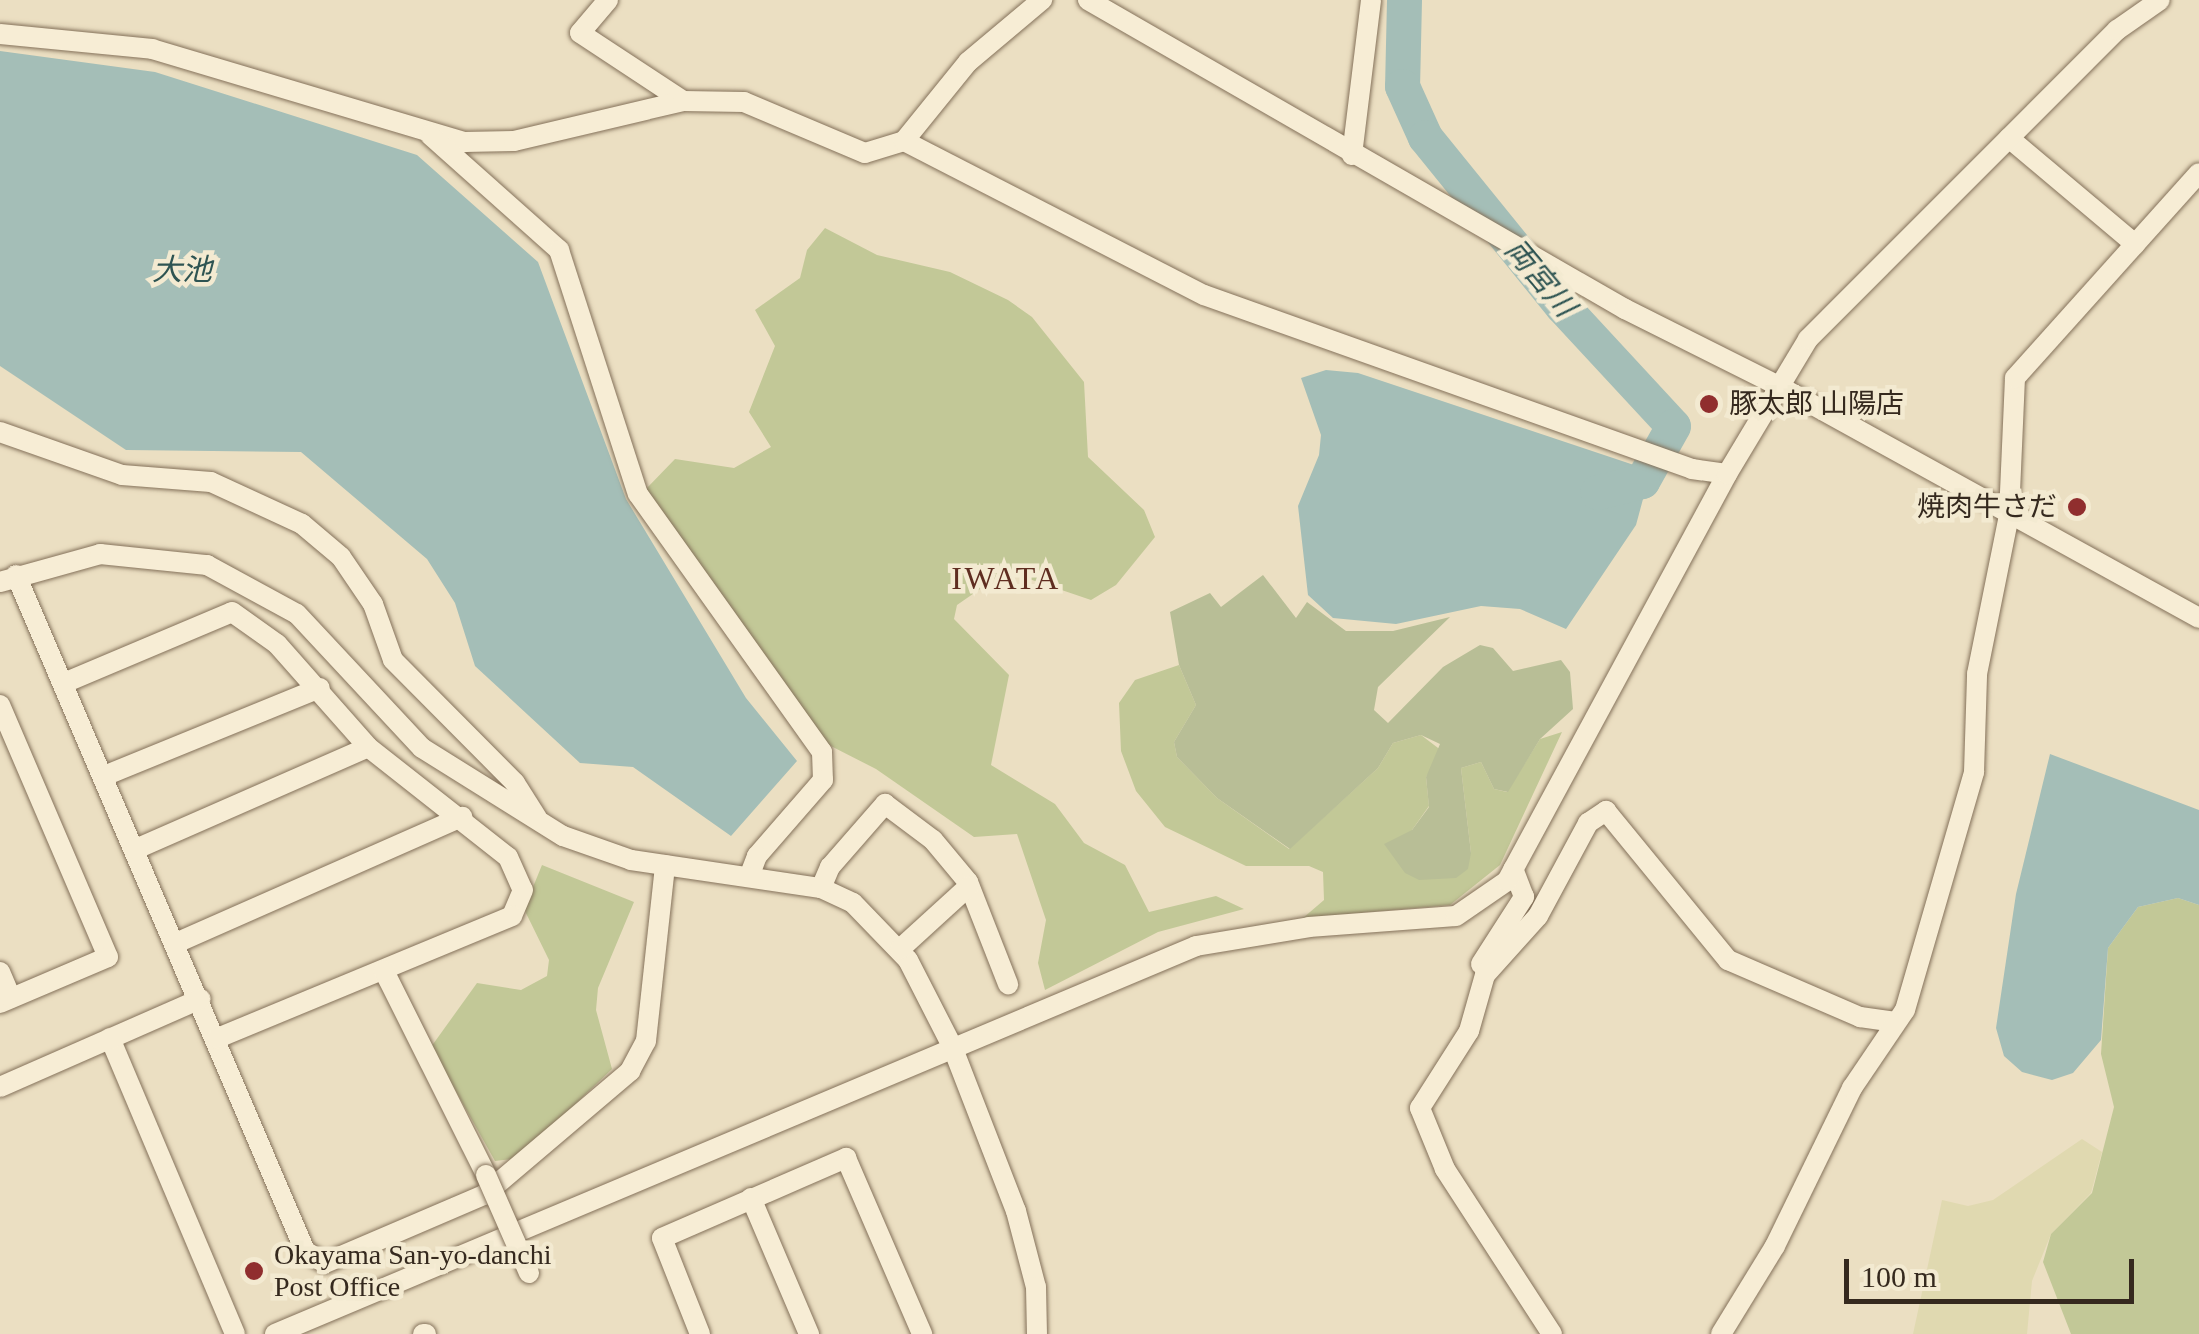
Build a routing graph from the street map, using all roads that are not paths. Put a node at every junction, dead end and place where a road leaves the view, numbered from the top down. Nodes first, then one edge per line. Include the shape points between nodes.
1 (608, 0) edge
2 (1042, 0) edge
3 (1088, 0) edge
4 (1371, 0) edge
5 (2160, 0) edge
6 (0, 34) edge
7 (684, 101) junction
8 (428, 132) junction
9 (2009, 138) junction
10 (904, 141) junction
11 (1352, 155) junction
12 (2199, 173) edge
13 (2135, 244) junction
14 (1777, 385) junction
15 (0, 432) edge
16 (1727, 474) junction
17 (2009, 515) junction
18 (8, 578) edge
19 (2199, 618) edge
20 (64, 683) junction
21 (320, 688) junction
22 (0, 705) edge
23 (368, 747) junction
24 (104, 776) junction
25 (462, 817) junction
26 (541, 824) junction
27 (136, 848) junction
28 (664, 864) junction
29 (1514, 868) junction
30 (748, 877) junction
31 (969, 886) junction
32 (821, 888) junction
33 (176, 943) junction
34 (900, 949) junction
35 (384, 971) junction
36 (0, 972) edge
37 (1008, 984) dead end
38 (1481, 984) junction
39 (200, 999) junction
40 (6, 1001) edge
41 (1894, 1022) junction
42 (110, 1038) junction
43 (217, 1038) junction
44 (952, 1046) junction
45 (0, 1087) edge
46 (751, 1198) junction
47 (529, 1274) dead end
48 (235, 1334) edge
49 (276, 1334) edge
50 (700, 1334) edge
51 (810, 1334) edge
52 (922, 1334) edge
53 (1037, 1334) edge
54 (1552, 1334) edge
55 (1721, 1334) edge

1 - 7 street via 580,33
2 - 10 street via 968,62
3 - 11 street
4 - 11 street
5 - 9 street via 2118,30
6 - 8 street via 152,50
7 - 8 street via 514,141 464,142
7 - 10 street via 744,102 864,153
8 - 30 street via 559,250 638,494 822,752 823,780 757,856
9 - 13 street
9 - 14 street via 1808,339
10 - 16 street via 1204,295 1692,469
11 - 14 street via 1625,310
12 - 13 street
13 - 17 street via 2015,378
14 - 16 street
14 - 17 street
15 - 26 street via 122,475 211,482 302,524 341,557 374,604 393,660 515,783
16 - 29 street
17 - 19 street
17 - 41 street via 1978,674 1974,772 1905,1010
18 - 20 street
18 - 26 street via 100,554 207,565 251,585 297,614 422,748
20 - 21 street via 232,612 277,644
20 - 24 street
21 - 23 street
21 - 24 street
22 - 40 street via 108,958
23 - 25 street
23 - 27 street
24 - 27 street
25 - 33 street
25 - 35 street via 508,857 523,890 512,916
26 - 28 street via 631,860
27 - 33 street
28 - 30 street
28 - 43 street via 646,1042 630,1071 484,1195 325,1263 306,1251
29 - 38 street via 1524,896 1477,970
29 - 44 street via 1456,916 1309,927 1196,946
30 - 32 street
31 - 32 street via 933,840 885,804
31 - 34 street
31 - 37 street
32 - 34 street via 853,902
33 - 39 street
34 - 44 street
35 - 43 street
35 - 47 street, bridge
36 - 40 street
38 - 41 street via 1538,916 1588,823 1606,811 1728,960 1860,1017
38 - 54 street via 1469,1031 1420,1108 1444,1169
39 - 42 street
39 - 43 street
41 - 55 street
42 - 45 street
42 - 48 street
44 - 49 street
44 - 53 street via 1016,1211 1036,1286
46 - 50 street via 662,1238
46 - 51 street
46 - 52 street via 846,1158

